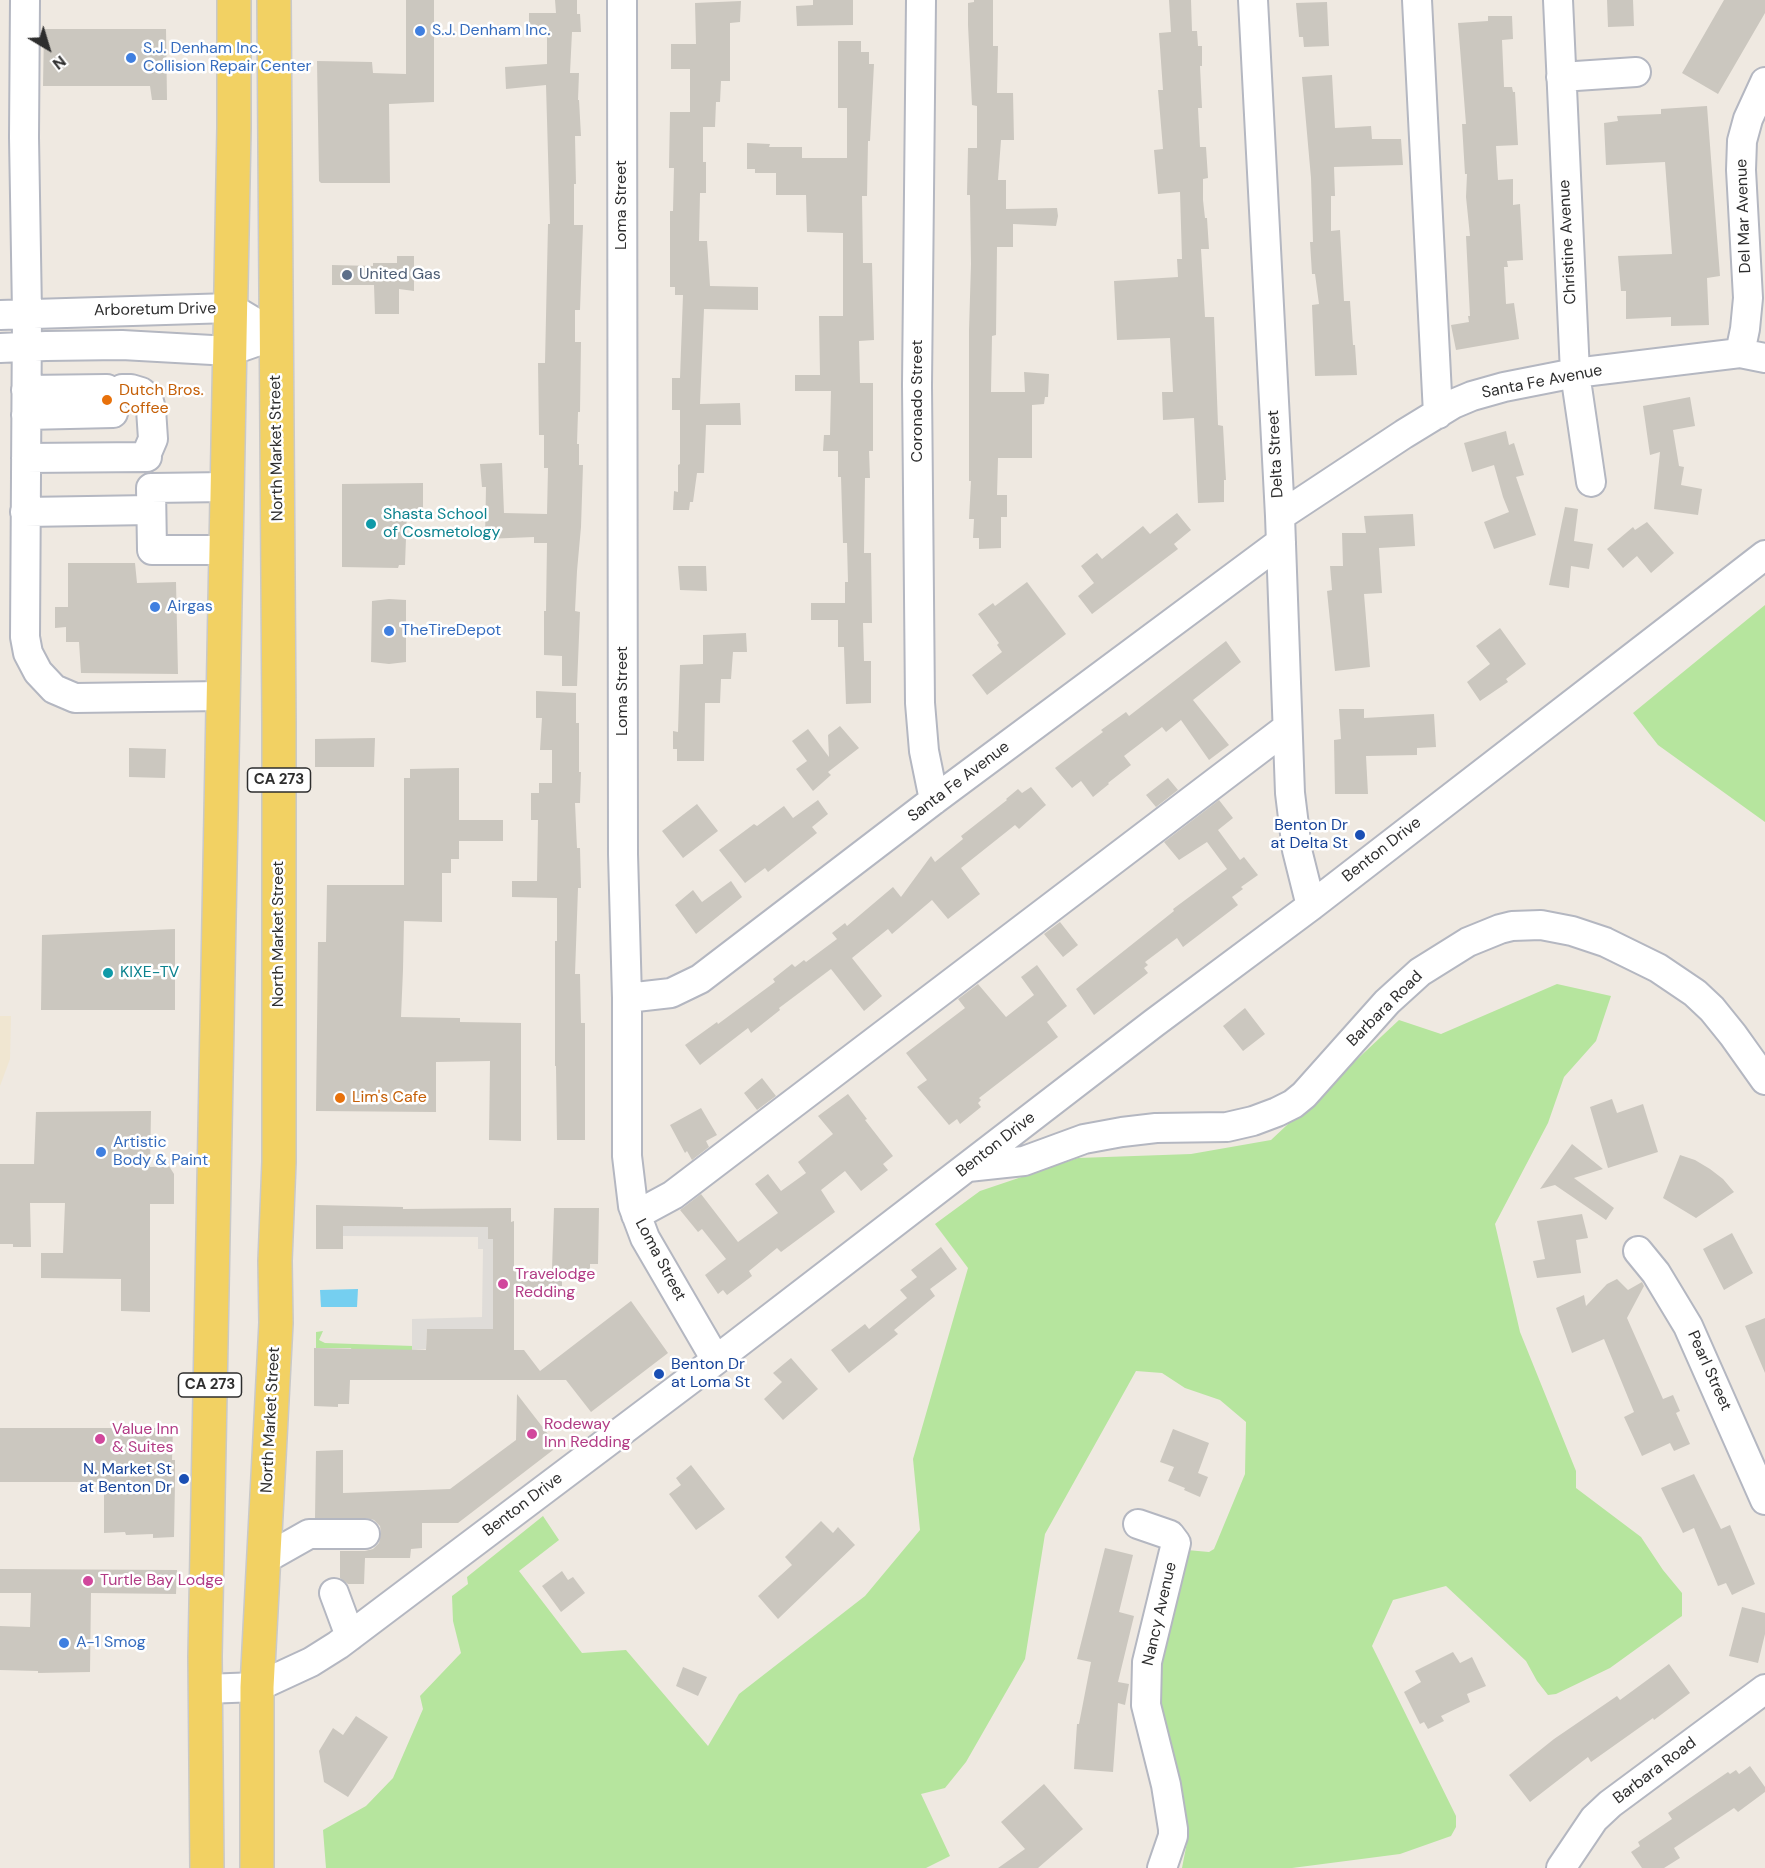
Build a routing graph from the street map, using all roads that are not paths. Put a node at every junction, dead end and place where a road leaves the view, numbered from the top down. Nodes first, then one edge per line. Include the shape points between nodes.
1 (25, 0) edge
2 (234, 0) edge
3 (274, 0) edge
4 (622, 0) edge
5 (921, 0) edge
6 (1253, 0) edge
7 (1417, 0) edge
8 (1558, 0) edge
9 (1636, 72) dead end
10 (1561, 77) junction
11 (1765, 82) edge
12 (231, 309) junction
13 (14, 314) edge
14 (276, 335) junction
15 (13, 347) edge
16 (230, 351) junction
17 (1752, 356) edge
18 (1575, 373) junction
19 (26, 403) junction
20 (1438, 414) junction
21 (147, 455) junction
22 (26, 458) junction
23 (1591, 482) dead end
24 (227, 487) junction
25 (151, 500) junction
26 (25, 512) junction
27 (1280, 529) junction
28 (226, 550) junction
29 (1765, 555) edge
30 (223, 696) junction
31 (1287, 728) junction
32 (934, 800) junction
33 (1311, 906) junction
34 (627, 998) junction
35 (1765, 1080) edge
36 (968, 1167) junction
37 (636, 1215) junction
38 (1638, 1251) dead end
39 (716, 1360) junction
40 (1765, 1500) edge
41 (1138, 1524) dead end
42 (365, 1534) dead end
43 (263, 1560) junction
44 (334, 1593) dead end
45 (350, 1636) junction
46 (257, 1687) junction
47 (205, 1689) junction
48 (1765, 1689) edge
49 (207, 1868) edge
50 (257, 1868) edge
51 (1162, 1868) edge
52 (1561, 1868) edge

1 - 13 street via 24,137
2 - 12 main road, CA 273
3 - 14 main road, North Market Street / CA 273
4 - 34 street, Loma Street via 623,854
5 - 32 street, Coronado Street via 917,385 920,703
6 - 27 street, Delta Street
7 - 20 street
8 - 10 street, Christine Avenue
9 - 10 street
10 - 18 street, Christine Avenue
11 - 17 street, Del Mar Avenue via 1742,141 1748,298 1745,329
12 - 13 street, Arboretum Drive
12 - 14 street, Arboretum Drive
12 - 16 main road, CA 273
13 - 15 street
14 - 16 street
14 - 43 main road, North Market Street / CA 273 via 279,1162 276,1323
15 - 16 street via 122,345
15 - 19 street
16 - 24 main road, CA 273
17 - 18 street, Santa Fe Avenue
18 - 20 street, Santa Fe Avenue via 1472,396
18 - 23 street, Christine Avenue
19 - 21 street via 116,401 132,420
19 - 22 street
20 - 27 street, Santa Fe Avenue
21 - 22 street
21 - 25 street
22 - 26 street
24 - 25 street
24 - 28 main road, CA 273
25 - 26 street
25 - 28 street via 152,550
26 - 30 street via 25,637 38,672 54,689 75,698
27 - 31 street, Delta Street
27 - 32 street, Santa Fe Avenue
28 - 30 main road, CA 273
29 - 33 street, Benton Drive
30 - 47 main road, CA 273
31 - 33 street, Delta Street via 1292,822
31 - 37 street via 683,1188
32 - 34 street, Santa Fe Avenue via 700,979 671,993
33 - 36 street, Benton Drive
34 - 37 street, Loma Street via 627,1156
35 - 36 street, Barbara Road via 1712,1009 1658,968 1605,942 1564,929 1512,926 1468,942 1420,972 1387,1002 1304,1095 1277,1112 1227,1127 1156,1128 1104,1135 1024,1161
36 - 39 street, Benton Drive
37 - 39 street, Loma Street via 645,1238
38 - 40 street, Pearl Street via 1688,1326
39 - 45 street, Benton Drive
41 - 51 street, Nancy Avenue via 1170,1535 1176,1543 1147,1662 1146,1705 1173,1829
42 - 43 street via 309,1534
43 - 46 main road, North Market Street / CA 273
44 - 45 street
45 - 46 street, Benton Drive via 311,1662
46 - 47 street, Benton Drive
46 - 50 main road, North Market Street / CA 273
47 - 49 main road, CA 273
48 - 52 street, Barbara Road via 1610,1804 1589,1826

